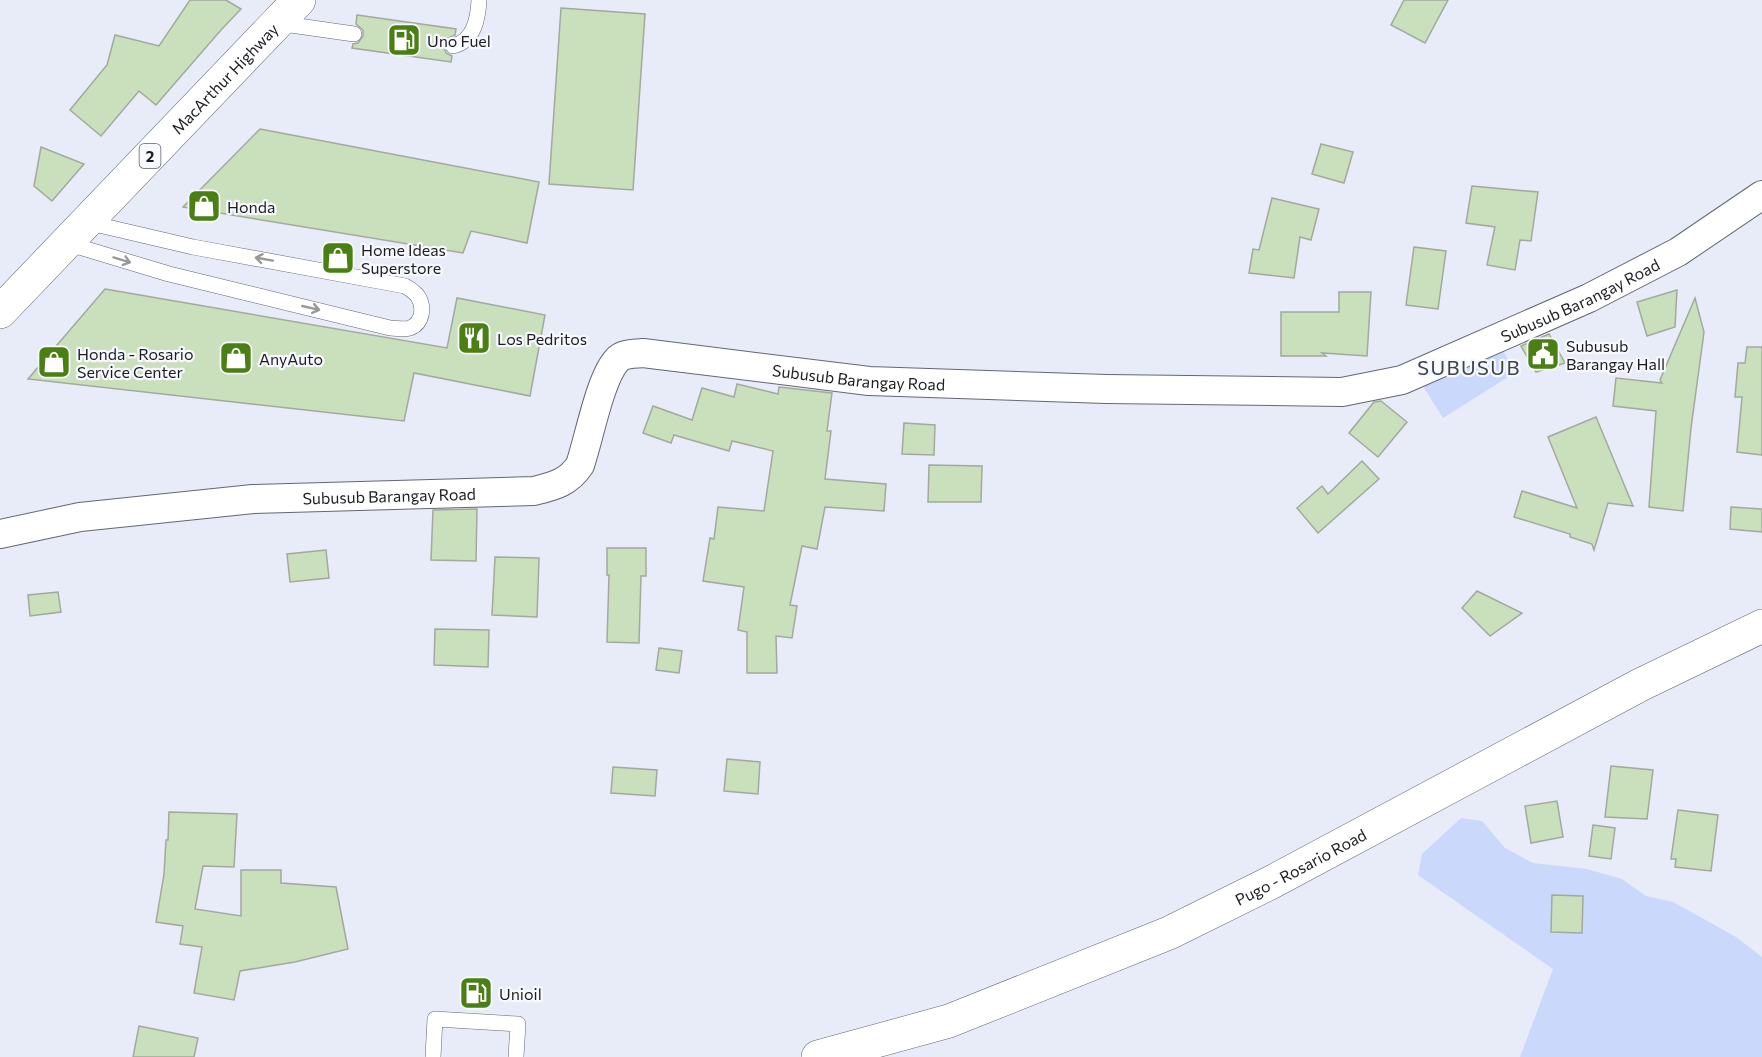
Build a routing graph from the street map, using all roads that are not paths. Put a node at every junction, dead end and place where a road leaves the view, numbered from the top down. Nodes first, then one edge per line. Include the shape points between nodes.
1 (299, 0) edge
2 (479, 0) edge
3 (277, 23) junction
4 (354, 34) dead end
5 (453, 46) dead end
6 (1762, 195) edge
7 (76, 232) junction
8 (0, 312) edge
9 (0, 534) edge
10 (1762, 626) edge
11 (433, 1057) edge
12 (516, 1057) edge
13 (818, 1057) edge

1 - 3 main road, MacArthur Highway / 2
2 - 5 lane via 471,33 463,43
3 - 4 lane
3 - 7 main road, MacArthur Highway / 2
6 - 9 street, Subusub Barangay Road via 1678,252 1589,298 1402,380 1371,387 1342,392 869,381 643,352 617,360 604,380 580,465 564,483 554,486 534,491 253,500 80,517
7 -> 7 lane via 169,274 390,328 408,329 417,324 422,314 417,295 405,286 193,247
7 - 8 main road, MacArthur Highway / 2
10 - 13 main road, Pugo - Rosario Road via 1640,685 1169,933 949,1021
11 - 12 lane via 435,1020 518,1024

